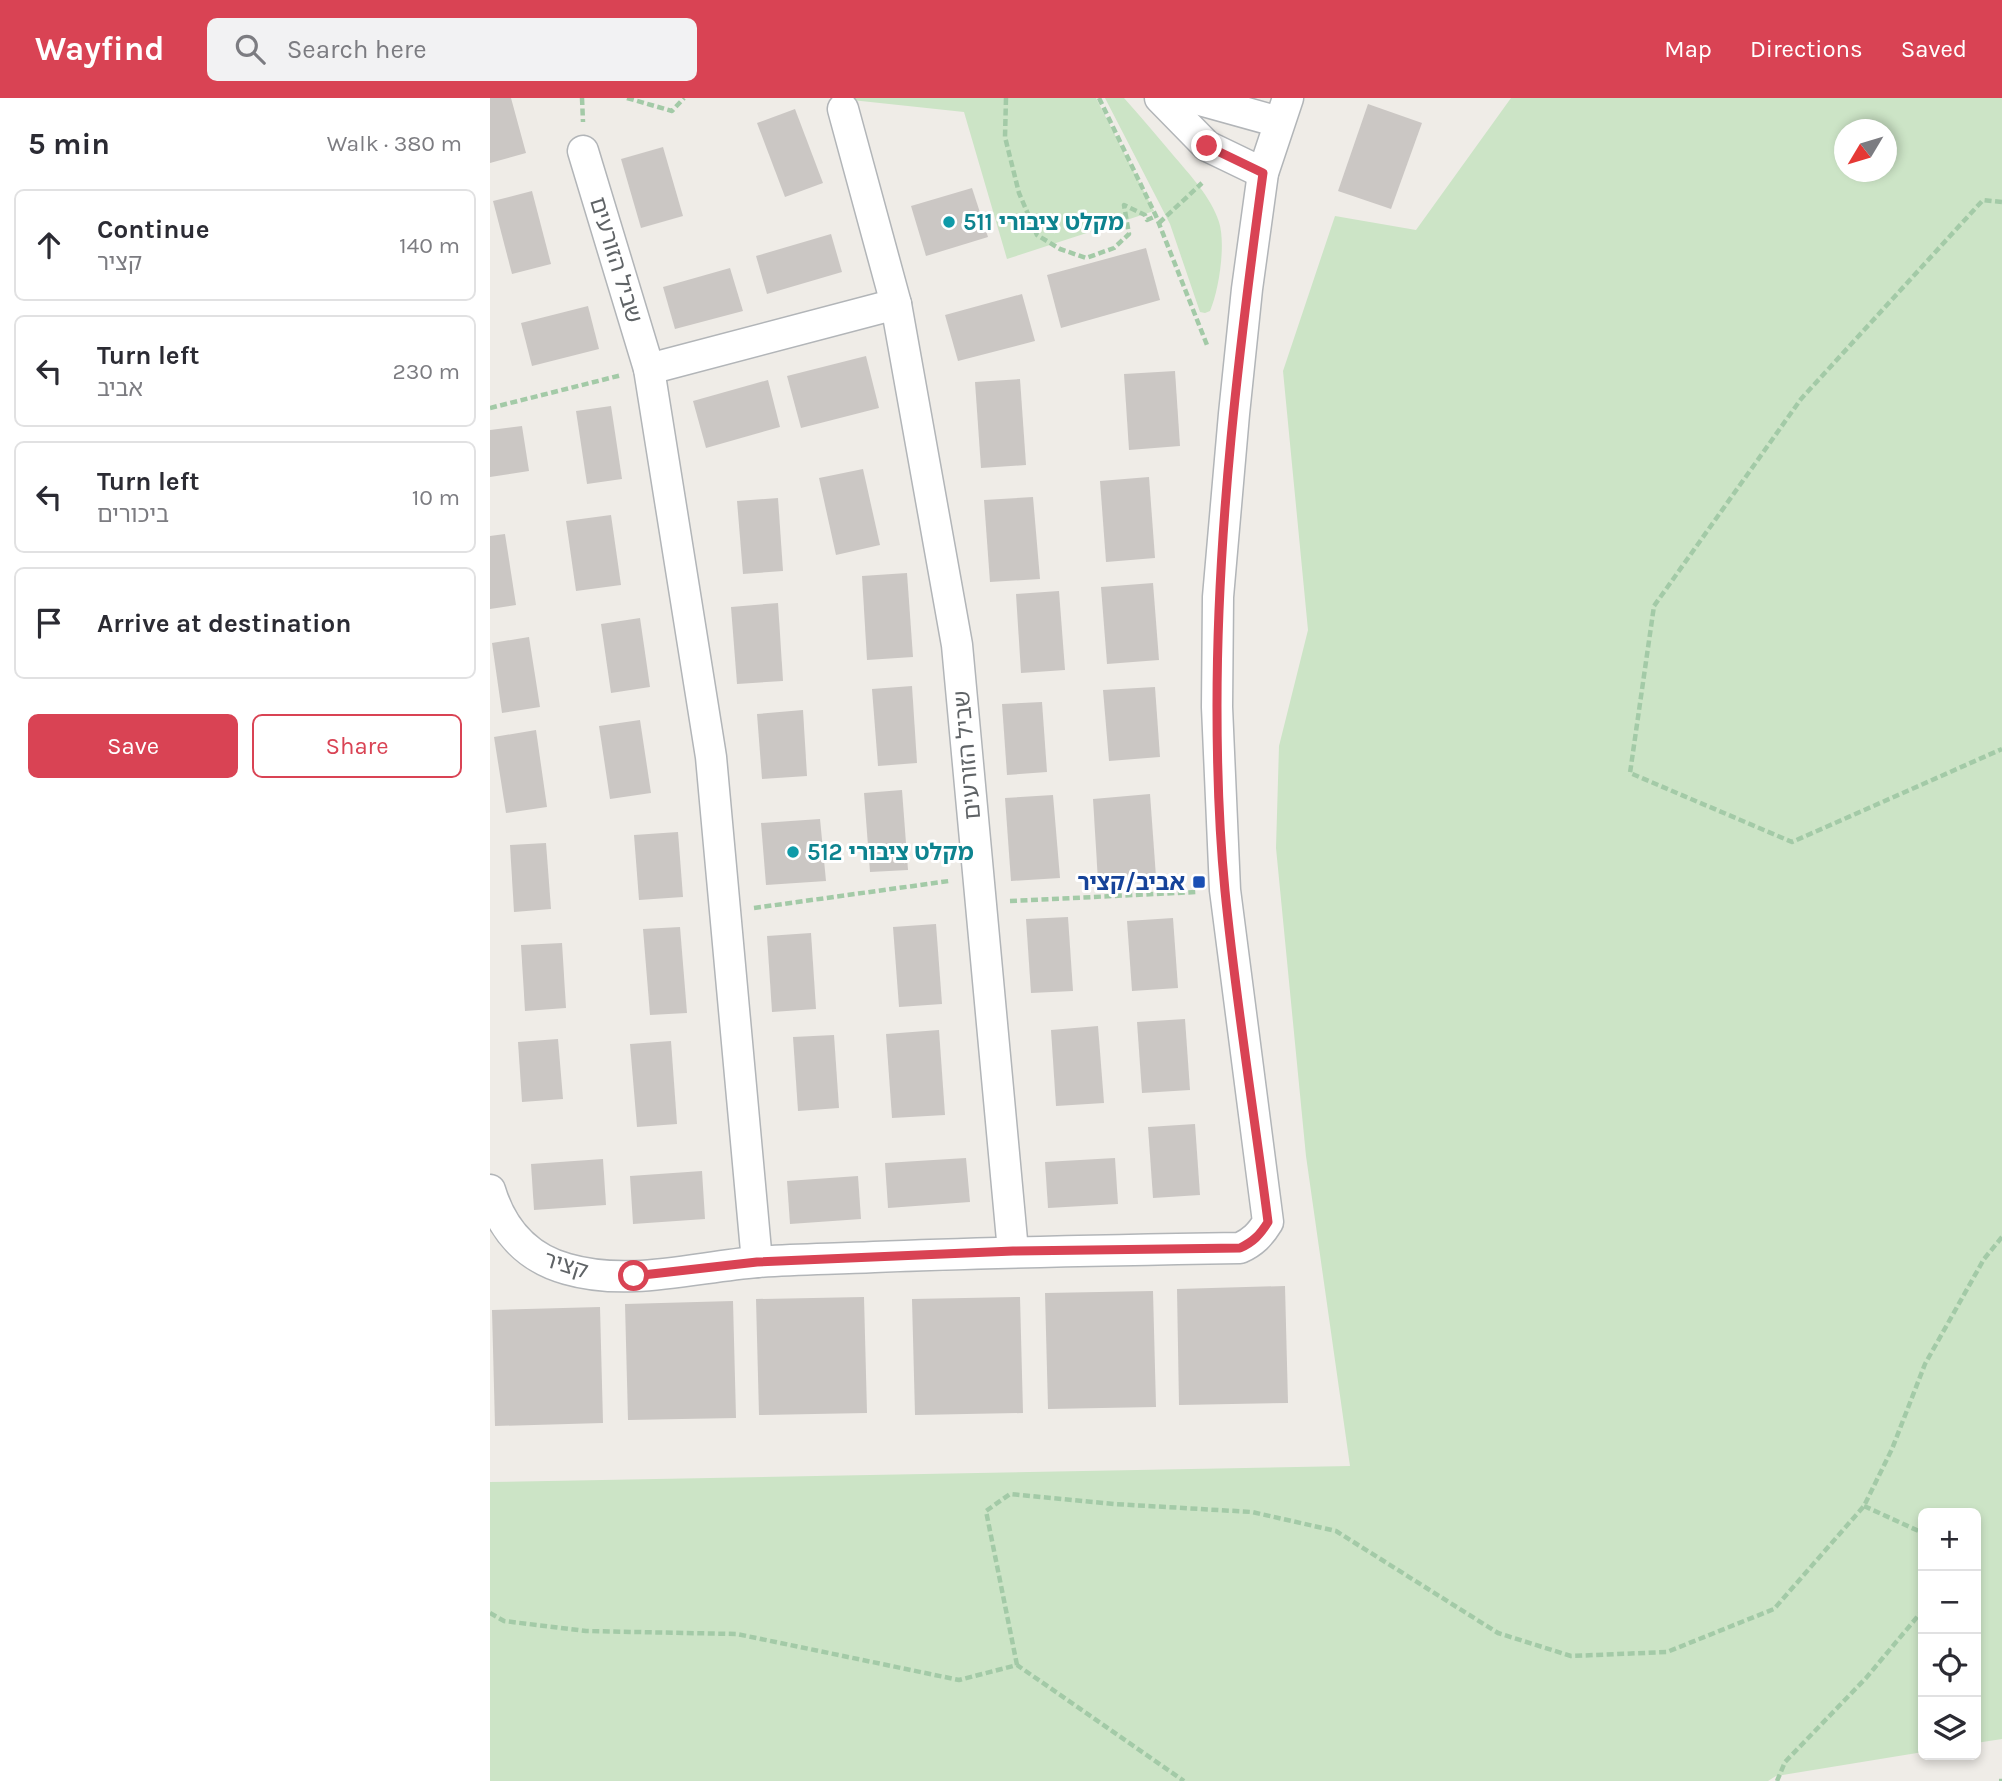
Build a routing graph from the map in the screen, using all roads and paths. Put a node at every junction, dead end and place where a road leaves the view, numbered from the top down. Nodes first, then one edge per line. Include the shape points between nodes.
1 (627, 98) edge
2 (684, 98) edge
3 (1006, 98) edge
4 (1099, 98) edge
5 (1160, 98) edge
6 (1193, 98) edge
7 (843, 109) dead end
8 (1283, 110) edge
9 (583, 151) dead end
10 (1263, 173) junction
11 (1202, 183) dead end
12 (2002, 202) edge
13 (1156, 216) junction
14 (1159, 223) junction
15 (896, 304) junction
16 (1207, 345) dead end
17 (649, 369) junction
18 (490, 408) edge
19 (2002, 749) edge
20 (980, 890) junction
21 (1203, 891) dead end
22 (725, 912) junction
23 (490, 1191) edge
24 (2002, 1237) edge
25 (1013, 1251) junction
26 (757, 1262) junction
27 (1864, 1506) junction
28 (1918, 1531) edge
29 (490, 1613) edge
30 (1918, 1616) edge
31 (1017, 1665) junction
32 (1184, 1781) edge
33 (1777, 1781) edge

1 - 2 path via 672,111
3 - 13 path via 1005,137 1019,193 1037,235 1086,258 1114,248 1129,234 1124,205 1147,220
4 - 13 path
5 - 10 street via 1207,146
6 - 8 street
7 - 15 street, שביל הזורעים
8 - 10 street
9 - 17 street, שביל הזורעים
10 - 25 street, קציר via 1231,440 1218,597 1217,707 1225,890 1268,1222 1261,1234 1240,1248
11 - 14 path
12 - 19 path via 1983,200 1801,399 1654,606 1630,773 1792,842
13 - 14 path
14 - 16 path
15 - 17 street
15 - 20 street, שביל הזורעים via 957,645
17 - 18 path
17 - 22 street, שביל הזורעים via 710,757
20 - 21 path
20 - 22 path
20 - 25 street, שביל הזורעים
22 - 26 street, שביל הזורעים
23 - 26 street, קציר via 505,1227 518,1243 570,1270 634,1276
24 - 27 path via 1984,1259 1925,1364
25 - 26 street, קציר
27 - 28 path
27 - 31 path via 1774,1609 1667,1652 1571,1656 1498,1633 1336,1531 1252,1512 1010,1494 986,1511
29 - 31 path via 504,1621 586,1631 737,1634 959,1680
30 - 33 path via 1785,1762
31 - 32 path

